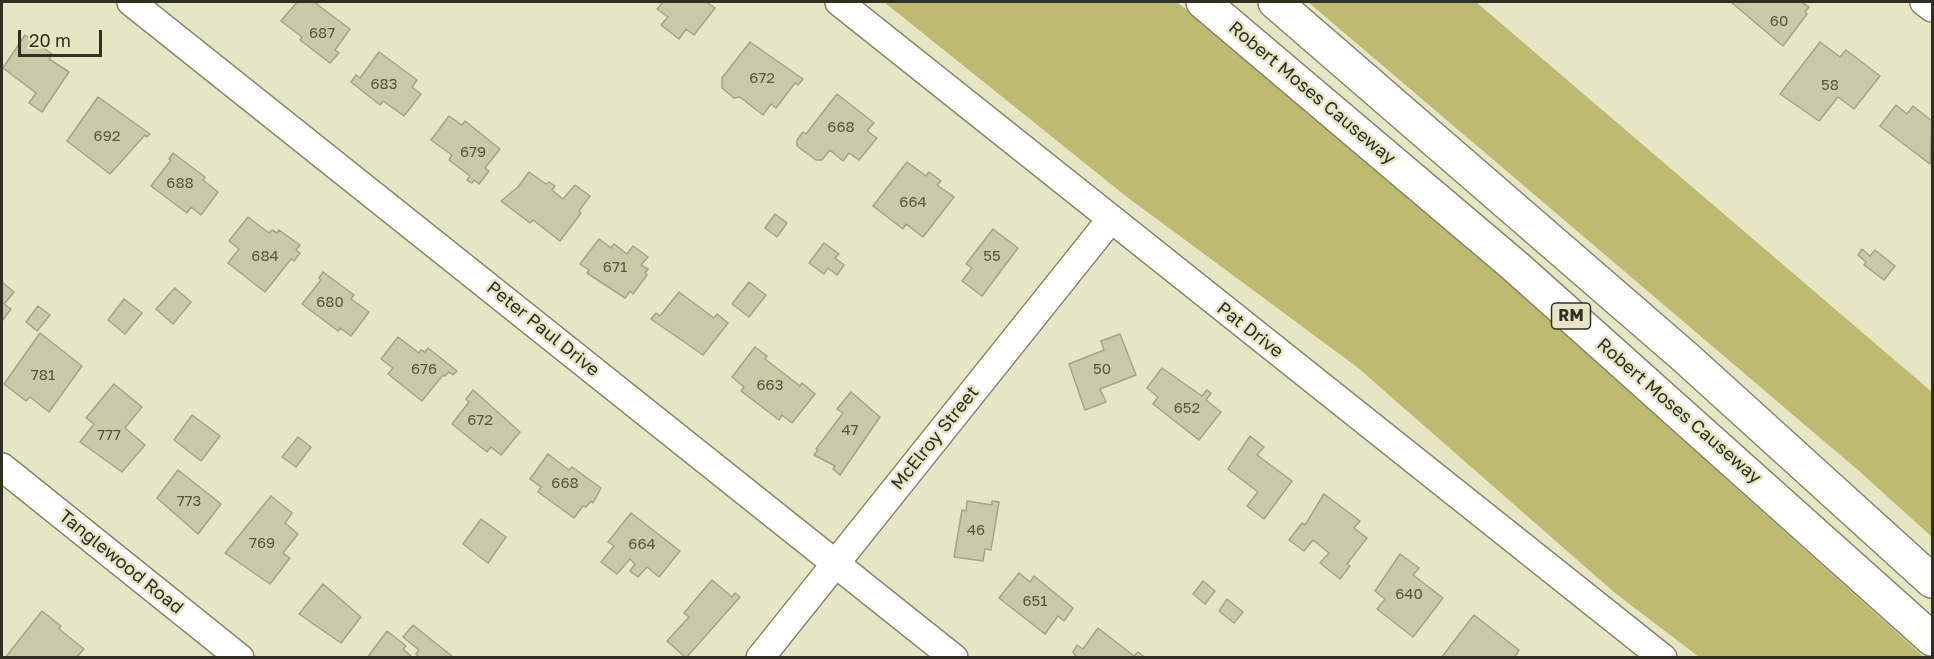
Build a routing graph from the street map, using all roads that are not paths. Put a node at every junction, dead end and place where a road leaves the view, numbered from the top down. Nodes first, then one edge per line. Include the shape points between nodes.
1 (131, 2) edge
2 (839, 2) edge
3 (1203, 2) edge
4 (1275, 2) edge
5 (1924, 2) edge
6 (1932, 8) edge
7 (1111, 219) junction
8 (2, 467) edge
9 (835, 562) junction
10 (1932, 580) edge
11 (1932, 639) edge
12 (240, 657) edge
13 (760, 657) edge
14 (954, 657) edge
15 (1663, 657) edge

1 - 9 street, Peter Paul Drive
2 - 7 street, Pat Drive
3 - 11 highway, Robert Moses Causeway / RM via 1515,266
4 - 10 highway, RM via 1676,349
5 - 6 street
7 - 9 street, McElroy Street
7 - 15 street, Pat Drive
8 - 12 street, Tanglewood Road
9 - 13 street, McElroy Street
9 - 14 street, Peter Paul Drive

